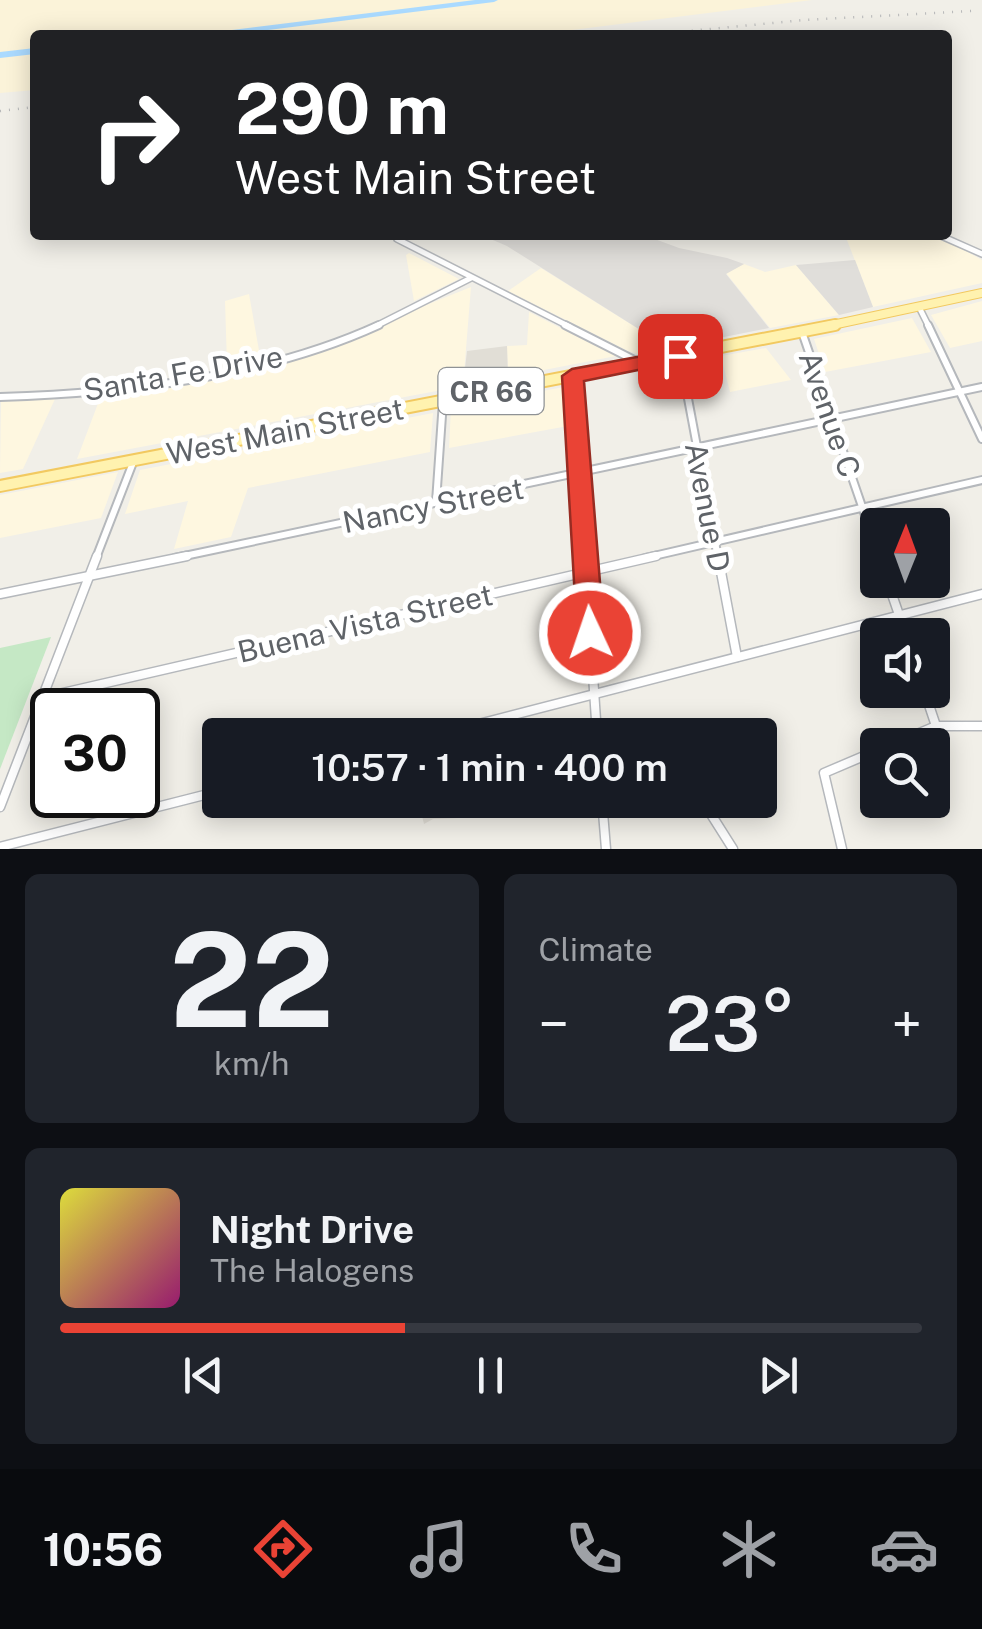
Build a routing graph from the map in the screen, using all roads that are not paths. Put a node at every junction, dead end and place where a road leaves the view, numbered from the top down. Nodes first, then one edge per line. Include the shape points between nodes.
1 (398, 240) edge
2 (951, 240) edge
3 (982, 254) edge
4 (471, 278) junction
5 (982, 293) edge
6 (919, 307) junction
7 (802, 332) junction
8 (680, 356) junction
9 (641, 363) junction
10 (572, 376) junction
11 (982, 387) edge
12 (960, 391) junction
13 (0, 397) edge
14 (443, 400) junction
15 (832, 418) junction
16 (982, 439) edge
17 (697, 447) junction
18 (134, 460) junction
19 (580, 475) junction
20 (982, 480) edge
21 (0, 486) edge
22 (436, 502) junction
23 (860, 508) edge
24 (862, 508) joint
25 (715, 541) junction
26 (587, 572) junction
27 (88, 575) junction
28 (0, 594) edge
29 (982, 594) edge
30 (894, 598) edge
31 (900, 616) junction
32 (737, 658) junction
33 (44, 688) edge
34 (83, 688) edge
35 (594, 694) junction
36 (930, 708) edge
37 (502, 718) edge
38 (596, 718) edge
39 (30, 725) edge
40 (936, 726) junction
41 (982, 726) edge
42 (931, 728) edge
43 (860, 758) edge
44 (202, 796) edge
45 (0, 807) edge
46 (603, 818) edge
47 (713, 818) edge
48 (0, 848) edge
49 (606, 849) edge
50 (732, 849) edge
51 (842, 849) edge

1 - 4 street
2 - 3 street
4 - 9 street
4 - 13 street, Santa Fe Drive via 354,336 257,364
5 - 6 main road, West Main Street / CR 66
6 - 7 main road, West Main Street / CR 66
6 - 12 street
7 - 8 main road, West Main Street / CR 66
7 - 15 street, Avenue C
8 - 9 main road, West Main Street / CR 66
8 - 17 street, Avenue D
9 - 10 main road, West Main Street / CR 66
10 - 14 main road, West Main Street / CR 66
10 - 19 street
11 - 12 street, Nancy Street
12 - 15 street, Nancy Street
12 - 16 street
14 - 18 main road, West Main Street / CR 66
14 - 22 street
15 - 17 street, Nancy Street
15 - 24 street, Avenue C
17 - 19 street, Nancy Street
17 - 25 street, Avenue D
18 - 21 main road, West Main Street / CR 66
18 - 27 street
19 - 22 street, Nancy Street
19 - 26 street
20 - 24 street, Buena Vista Street
22 - 27 street, Nancy Street
23 - 25 street, Buena Vista Street
25 - 26 street, Buena Vista Street
25 - 32 street, Avenue D
26 - 34 street, Buena Vista Street
26 - 35 street
27 - 28 street, Nancy Street
27 - 33 street
29 - 31 street
30 - 31 street
31 - 32 street
32 - 35 street
35 - 37 street
35 - 38 street
36 - 40 street
39 - 45 street
40 - 41 street
40 - 42 street
43 - 51 street via 824,773
44 - 48 street
46 - 49 street
47 - 50 street

